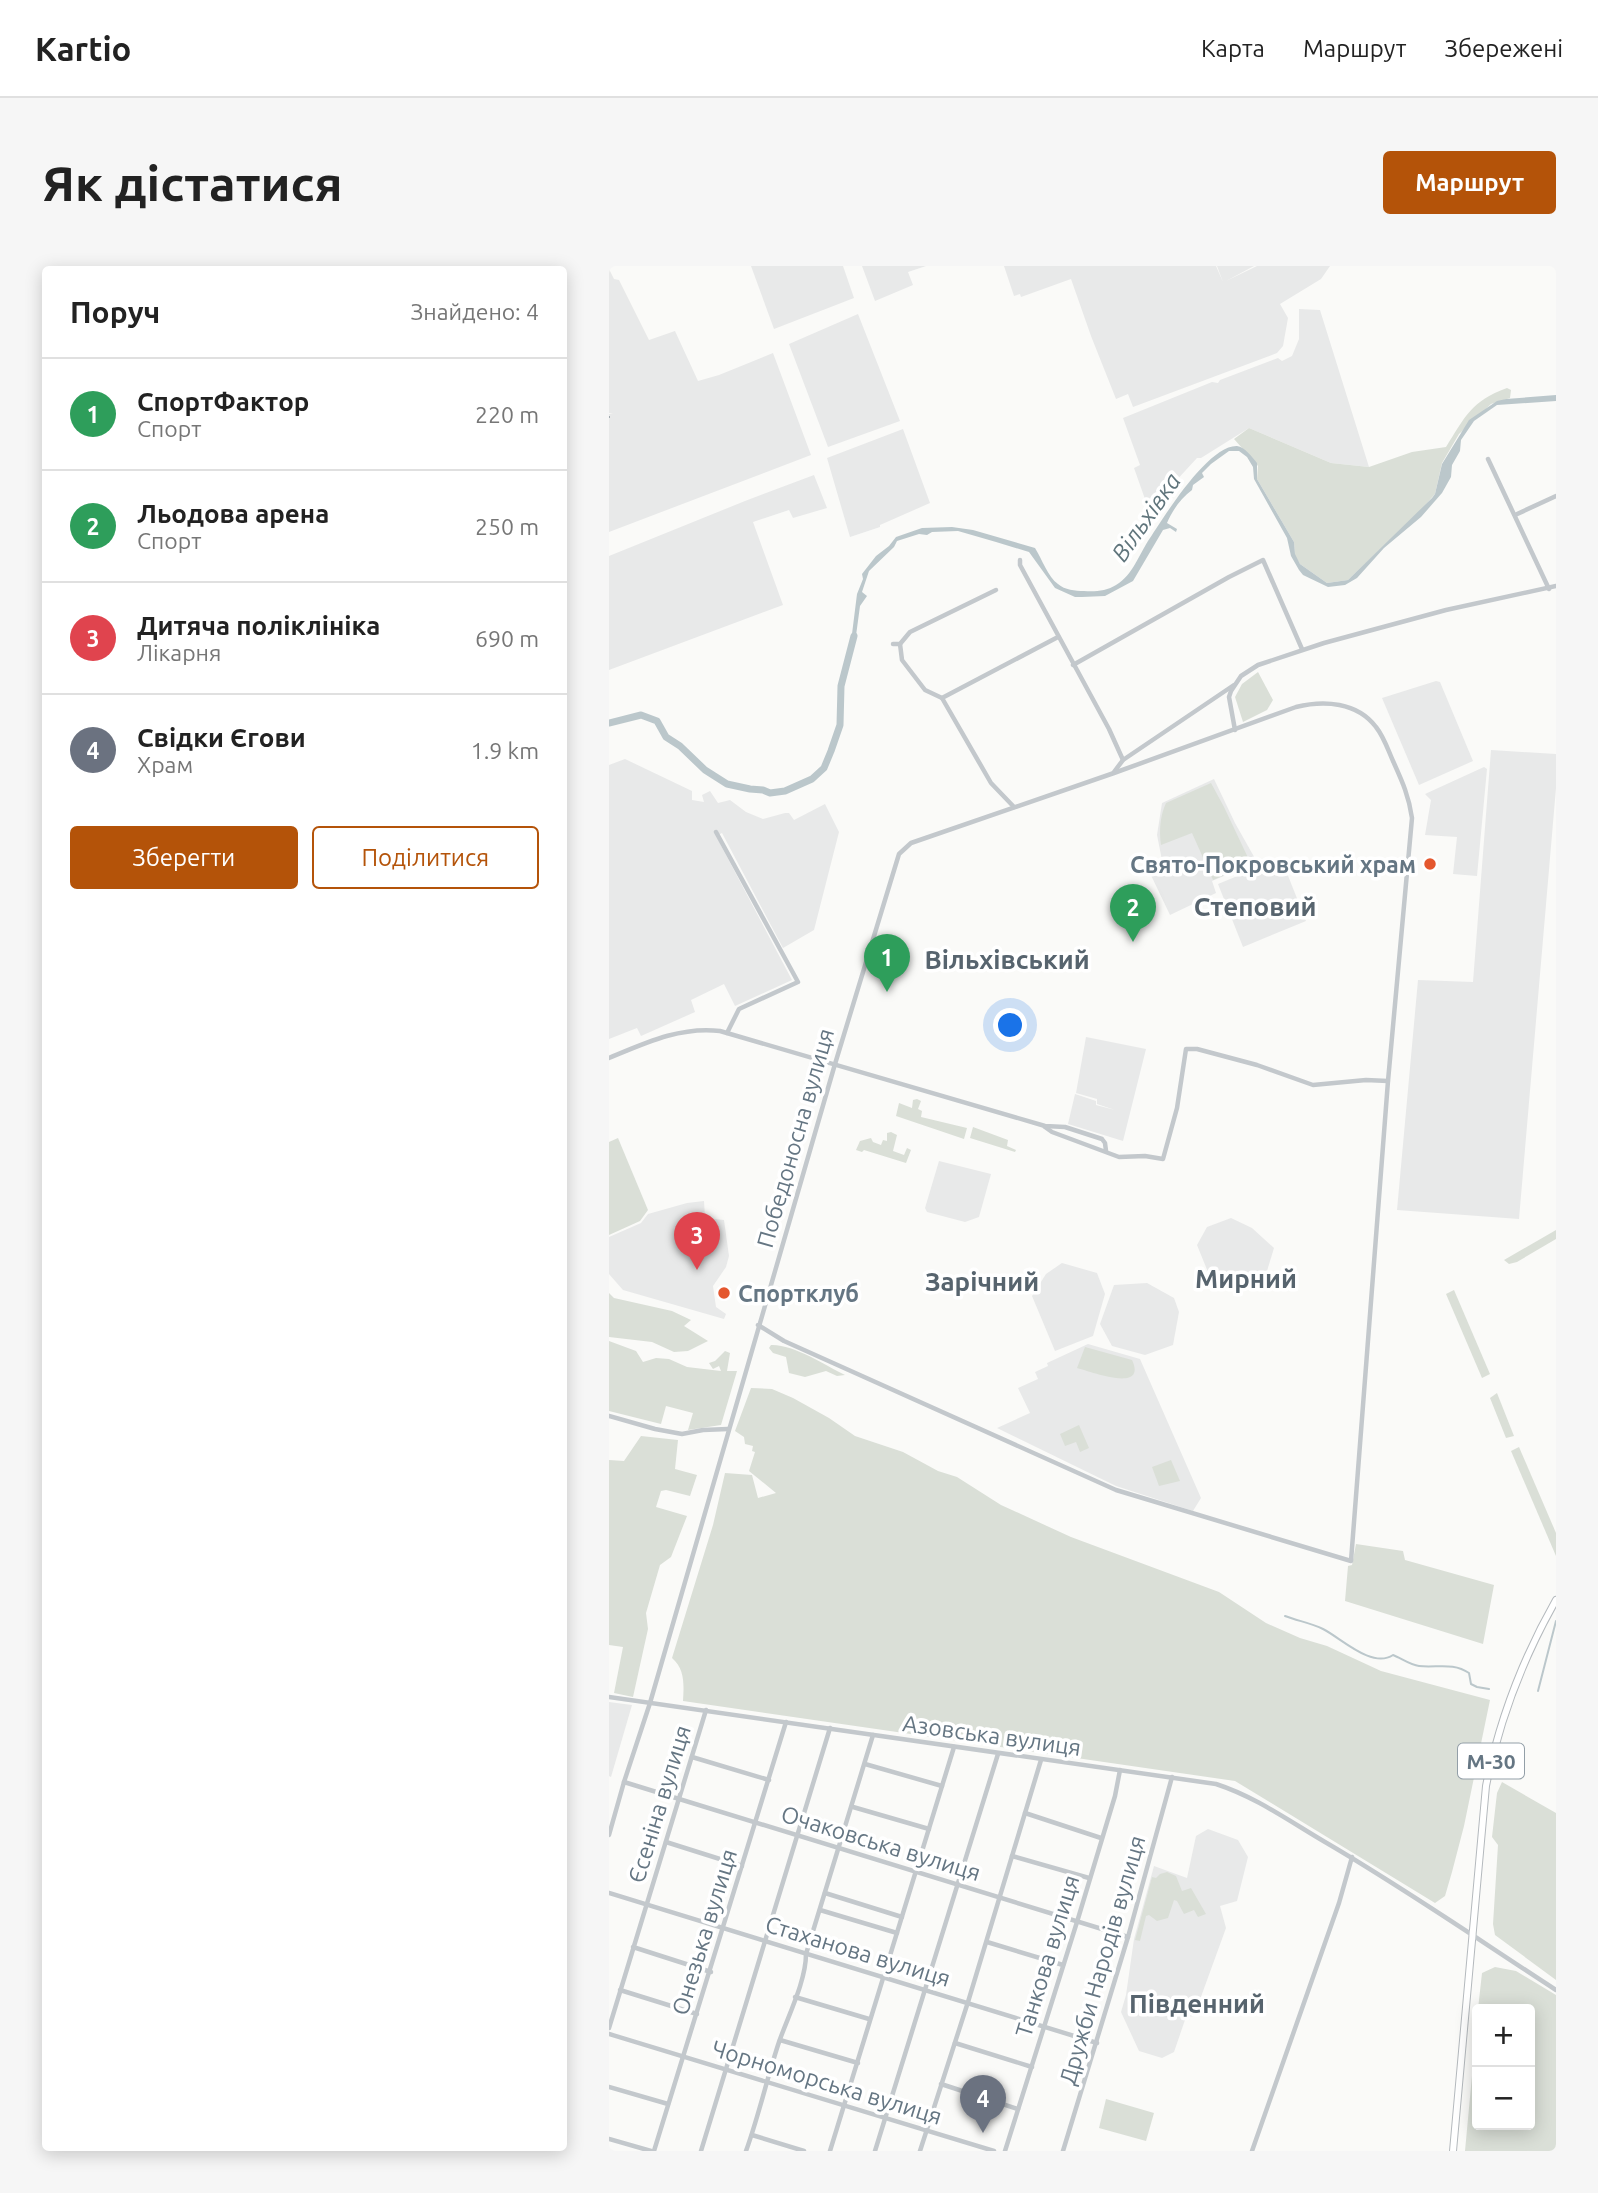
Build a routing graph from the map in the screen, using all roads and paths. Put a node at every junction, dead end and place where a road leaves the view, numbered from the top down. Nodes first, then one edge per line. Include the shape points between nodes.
1 (1488, 459) dead end
2 (1556, 496) edge
3 (1515, 515) junction
4 (1020, 560) dead end
5 (1556, 586) edge
6 (1549, 589) junction
7 (996, 590) dead end
8 (1058, 637) junction
9 (893, 644) dead end
10 (901, 644) junction
11 (1302, 649) junction
12 (1073, 665) junction
13 (1235, 684) junction
14 (942, 698) junction
15 (1235, 730) junction
16 (1123, 760) junction
17 (1114, 773) junction
18 (1014, 807) junction
19 (716, 832) dead end
20 (727, 1033) junction
21 (609, 1058) edge
22 (835, 1064) junction
23 (1388, 1081) junction
24 (1045, 1126) junction
25 (1106, 1151) junction
26 (758, 1325) junction
27 (609, 1416) edge
28 (729, 1429) junction
29 (1556, 1600) edge
30 (609, 1697) edge
31 (650, 1703) junction
32 (706, 1710) junction
33 (786, 1722) junction
34 (830, 1728) junction
35 (873, 1735) junction
36 (954, 1747) junction
37 (998, 1754) junction
38 (692, 1757) junction
39 (1041, 1760) junction
40 (865, 1764) junction
41 (1120, 1770) junction
42 (1172, 1777) junction
43 (769, 1780) junction
44 (624, 1782) junction
45 (942, 1786) junction
46 (679, 1799) junction
47 (853, 1807) junction
48 (1024, 1813) junction
49 (755, 1822) junction
50 (929, 1829) junction
51 (609, 1835) edge
52 (797, 1835) junction
53 (1101, 1838) junction
54 (666, 1842) junction
55 (839, 1848) junction
56 (1012, 1856) junction
57 (1352, 1857) junction
58 (742, 1866) junction
59 (915, 1872) junction
60 (1089, 1878) junction
61 (958, 1885) junction
62 (609, 1893) edge
63 (825, 1893) junction
64 (1000, 1897) junction
65 (647, 1904) junction
66 (820, 1910) junction
67 (902, 1917) junction
68 (1077, 1922) junction
69 (724, 1927) junction
70 (897, 1933) junction
71 (1472, 1934) junction
72 (1128, 1937) junction
73 (765, 1941) junction
74 (986, 1942) junction
75 (633, 1947) junction
76 (806, 1954) junction
77 (1063, 1965) junction
78 (711, 1972) junction
79 (884, 1976) junction
80 (620, 1990) junction
81 (925, 1990) junction
82 (1556, 1990) edge
83 (795, 1997) junction
84 (968, 2002) junction
85 (697, 2014) junction
86 (869, 2019) junction
87 (1044, 2027) junction
88 (609, 2028) edge
89 (609, 2034) edge
90 (780, 2040) junction
91 (955, 2043) junction
92 (1097, 2043) junction
93 (684, 2057) junction
94 (857, 2063) junction
95 (1031, 2067) junction
96 (725, 2069) junction
97 (767, 2082) junction
98 (941, 2084) junction
99 (609, 2087) edge
100 (668, 2104) junction
101 (843, 2105) junction
102 (1018, 2109) junction
103 (886, 2118) junction
104 (925, 2130) junction
105 (752, 2135) junction
106 (609, 2139) edge
107 (653, 2151) edge
108 (701, 2151) edge
109 (746, 2151) edge
110 (804, 2151) edge
111 (830, 2151) edge
112 (876, 2151) edge
113 (920, 2151) edge
114 (994, 2151) edge
115 (1005, 2151) edge
116 (1063, 2151) edge
117 (1252, 2151) edge
118 (1453, 2151) edge

1 - 3 street
2 - 3 street
3 - 6 street
4 - 8 street
5 - 6 street
6 - 11 street via 1446,610
7 - 10 street via 910,632
8 - 12 street
8 - 14 street
9 - 10 street
10 - 14 street via 902,660 925,690
11 - 12 street via 1263,560
11 - 13 street via 1258,664
12 - 16 street
13 - 15 street via 1229,697
13 - 16 street
14 - 18 street via 991,783
15 - 17 street
15 - 23 street via 1312,703 1351,708 1381,734 1408,794 1412,818
16 - 17 street
17 - 18 street
18 - 22 street, Победоносна вулиця via 911,843 899,853
19 - 20 street via 798,982 739,1009
20 - 21 street via 708,1029 679,1033
20 - 22 street
22 - 24 street
22 - 26 street, Победоносна вулиця
23 - 25 street via 1313,1085 1257,1065 1186,1049 1163,1159 1119,1157
23 - 26 street via 1351,1561 1098,1483 784,1341
24 - 25 street
24 - 25 street via 1102,1139
26 - 28 street, Победоносна вулиця
27 - 28 street via 683,1434
28 - 31 street, Победоносна вулиця
29 - 71 highway, М-30 via 1539,1629 1495,1742 1486,1786
30 - 31 street, Азовська вулиця
31 - 32 street, Азовська вулиця
31 - 44 street, Победоносна вулиця
32 - 33 street, Азовська вулиця
32 - 38 street, Єсеніна вулиця
33 - 34 street, Азовська вулиця
33 - 43 street, Онезька вулиця
34 - 35 street, Азовська вулиця
34 - 52 street
35 - 36 street, Азовська вулиця
35 - 40 street
36 - 37 street, Азовська вулиця
36 - 45 street
37 - 39 street, Азовська вулиця
37 - 61 street
38 - 43 street
38 - 46 street, Єсеніна вулиця
39 - 41 street, Азовська вулиця
39 - 48 street
40 - 45 street
40 - 47 street
41 - 42 street, Азовська вулиця
41 - 53 street, Танкова вулиця
42 - 57 street, Азовська вулиця via 1234,1790
42 - 72 street, Дружби Народів вулиця
43 - 49 street, Онезька вулиця
44 - 46 street, Очаковська вулиця
44 - 51 street, Победоносна вулиця
45 - 50 street
46 - 49 street, Очаковська вулиця
46 - 54 street, Єсеніна вулиця
47 - 50 street
47 - 55 street
48 - 53 street
48 - 56 street
49 - 52 street, Очаковська вулиця
49 - 58 street, Онезька вулиця
50 - 59 street
52 - 55 street, Очаковська вулиця
52 - 73 street
53 - 60 street, Танкова вулиця
54 - 58 street
54 - 65 street, Єсеніна вулиця
55 - 59 street, Очаковська вулиця
55 - 63 street
56 - 60 street
56 - 64 street
57 - 71 street, Азовська вулиця
57 - 117 street
58 - 69 street, Онезька вулиця
59 - 61 street, Очаковська вулиця
59 - 67 street
60 - 68 street, Танкова вулиця
61 - 64 street, Очаковська вулиця
61 - 81 street
62 - 65 street, Стаханова вулиця
63 - 66 street
63 - 67 street
64 - 68 street, Очаковська вулиця
64 - 74 street
65 - 69 street, Стаханова вулиця
65 - 75 street, Єсеніна вулиця
66 - 70 street
66 - 76 street
67 - 70 street
68 - 72 street, Очаковська вулиця
68 - 77 street, Танкова вулиця
69 - 73 street, Стаханова вулиця
69 - 78 street, Онезька вулиця
70 - 79 street
71 - 82 street, Азовська вулиця
71 - 118 highway, М-30
72 - 92 street, Дружби Народів вулиця
73 - 76 street, Стаханова вулиця
73 - 96 street
74 - 77 street
74 - 84 street
75 - 78 street
75 - 80 street, Єсеніна вулиця
76 - 79 street, Стаханова вулиця
76 - 83 street
77 - 87 street, Танкова вулиця
78 - 85 street, Онезька вулиця
79 - 81 street, Стаханова вулиця
79 - 86 street
80 - 85 street
80 - 88 street, Єсеніна вулиця
81 - 84 street, Стаханова вулиця
81 - 103 street
83 - 86 street
83 - 90 street
84 - 87 street, Стаханова вулиця
84 - 91 street
85 - 93 street, Онезька вулиця
86 - 94 street
87 - 92 street, Стаханова вулиця
87 - 95 street, Танкова вулиця
89 - 93 street, Чорноморська вулиця
90 - 94 street
90 - 97 street
91 - 95 street
91 - 98 street
92 - 116 street, Дружби Народів вулиця
93 - 96 street, Чорноморська вулиця
93 - 100 street, Онезька вулиця
94 - 101 street
95 - 102 street, Танкова вулиця
96 - 97 street, Чорноморська вулиця
96 - 108 street
97 - 101 street, Чорноморська вулиця
97 - 105 street
98 - 102 street
98 - 104 street
99 - 100 street
100 - 107 street, Онезька вулиця
101 - 103 street, Чорноморська вулиця
101 - 111 street
102 - 115 street, Танкова вулиця
103 - 104 street, Чорноморська вулиця
103 - 112 street
104 - 113 street
104 - 114 street, Чорноморська вулиця
105 - 109 street
105 - 110 street
106 - 107 street

